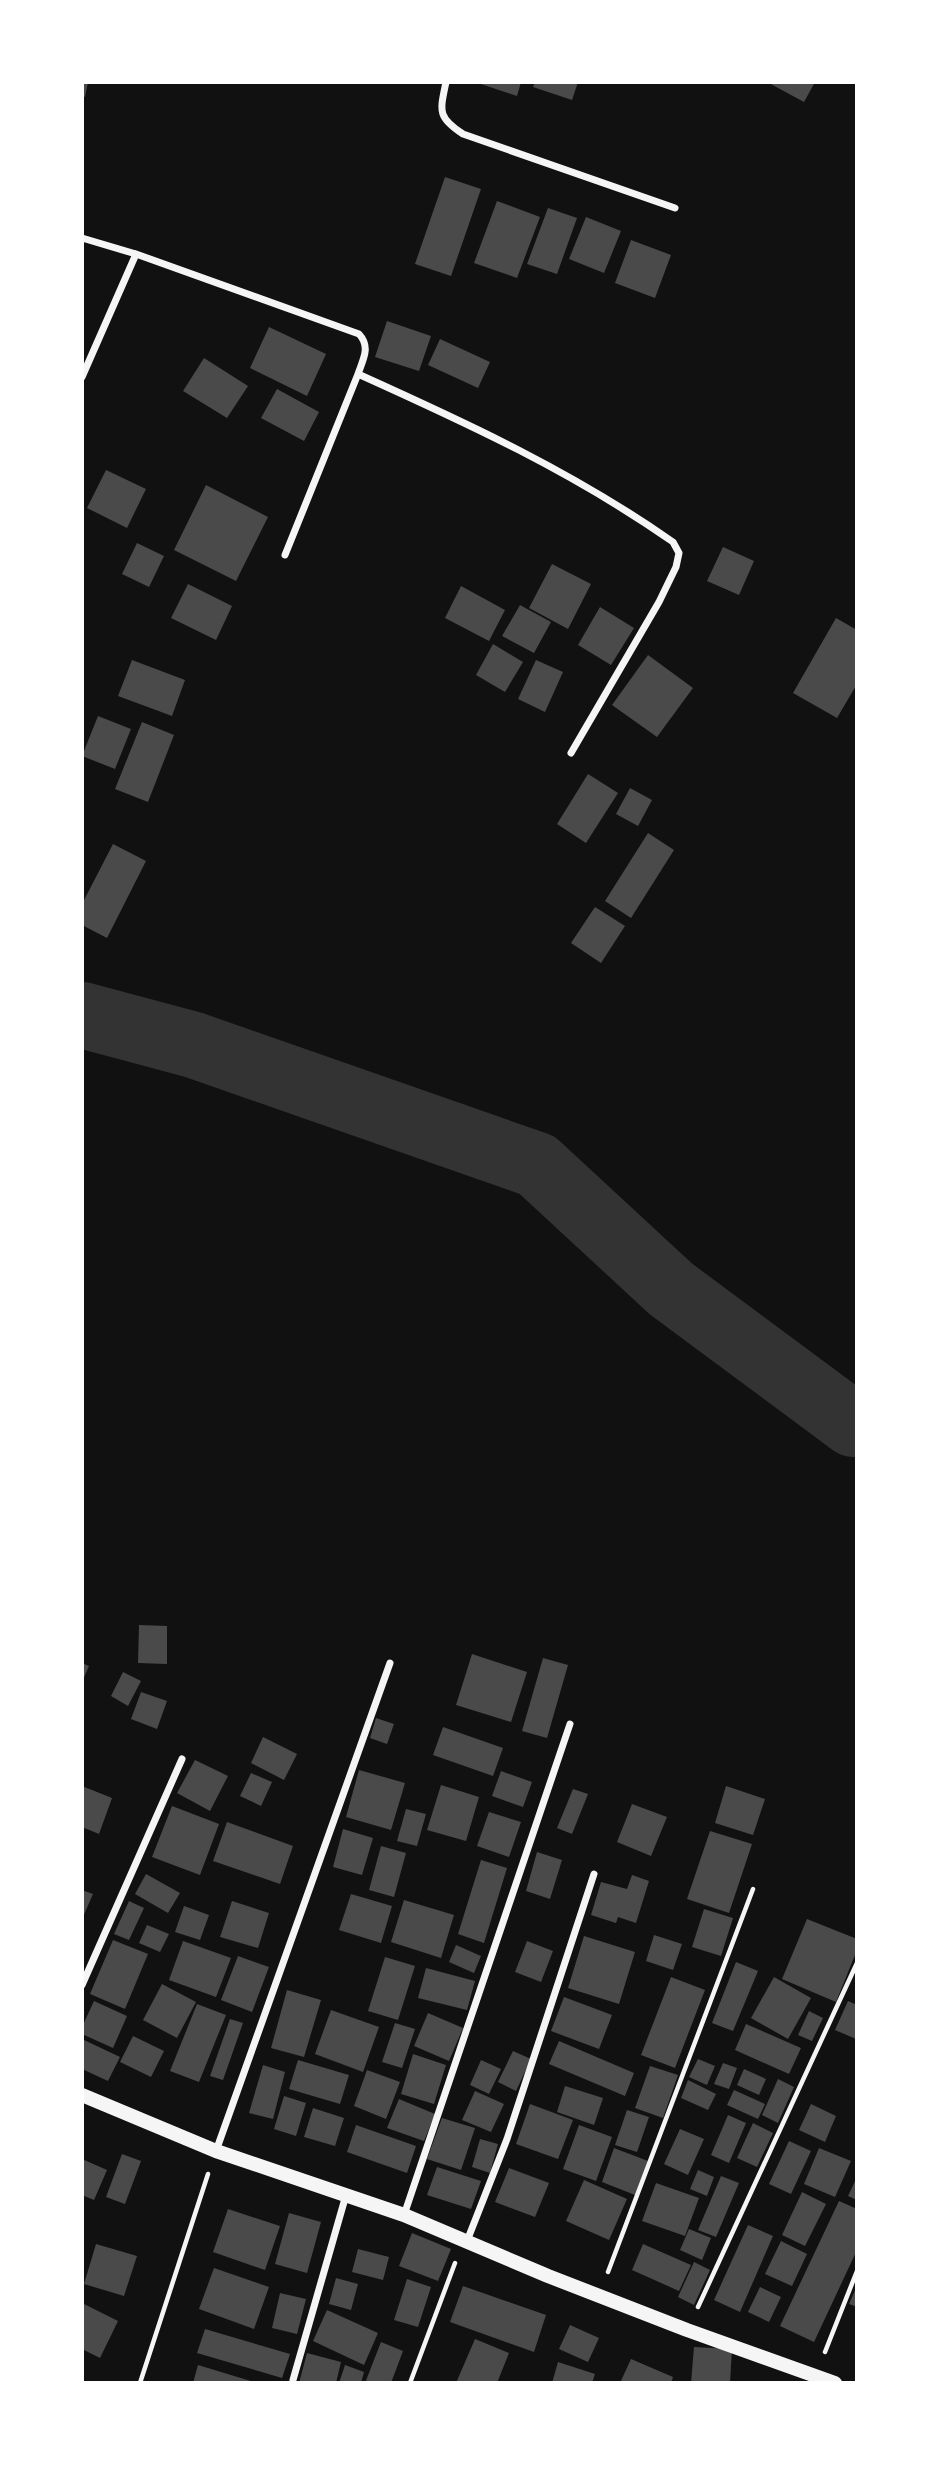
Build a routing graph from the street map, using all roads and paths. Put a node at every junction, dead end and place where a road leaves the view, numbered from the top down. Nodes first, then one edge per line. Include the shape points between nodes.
1 (446, 82) edge
2 (675, 208) dead end
3 (82, 238) edge
4 (136, 254) junction
5 (358, 374) junction
6 (82, 377) edge
7 (285, 555) dead end
8 (571, 753) dead end
9 (390, 1664) dead end
10 (570, 1724) dead end
11 (182, 1759) dead end
12 (594, 1874) dead end
13 (753, 1889) dead end
14 (857, 1963) edge
15 (82, 1985) edge
16 (82, 2095) edge
17 (216, 2151) junction
18 (346, 2195) junction
19 (404, 2215) junction
20 (467, 2241) junction
21 (857, 2271) edge
22 (599, 2295) junction
23 (687, 2330) junction
24 (816, 2375) junction
25 (293, 2380) dead end
26 (140, 2383) edge
27 (410, 2383) edge
28 (835, 2383) edge

1 - 2 street via 441,111 446,123 463,134
3 - 4 street
4 - 5 street via 359,334 367,349
4 - 6 street
5 - 7 street
5 - 8 street via 574,478 673,542 679,553 676,567
9 - 17 street
10 - 19 street
11 - 15 street
12 - 20 street via 507,2138
13 - 22 path
14 - 23 path
16 - 17 main road
17 - 18 main road
17 - 26 path
18 - 19 main road
18 - 25 street
19 - 20 main road
20 - 22 main road
20 - 27 path via 457,2256
21 - 24 path
22 - 23 main road
23 - 24 main road
24 - 28 main road

